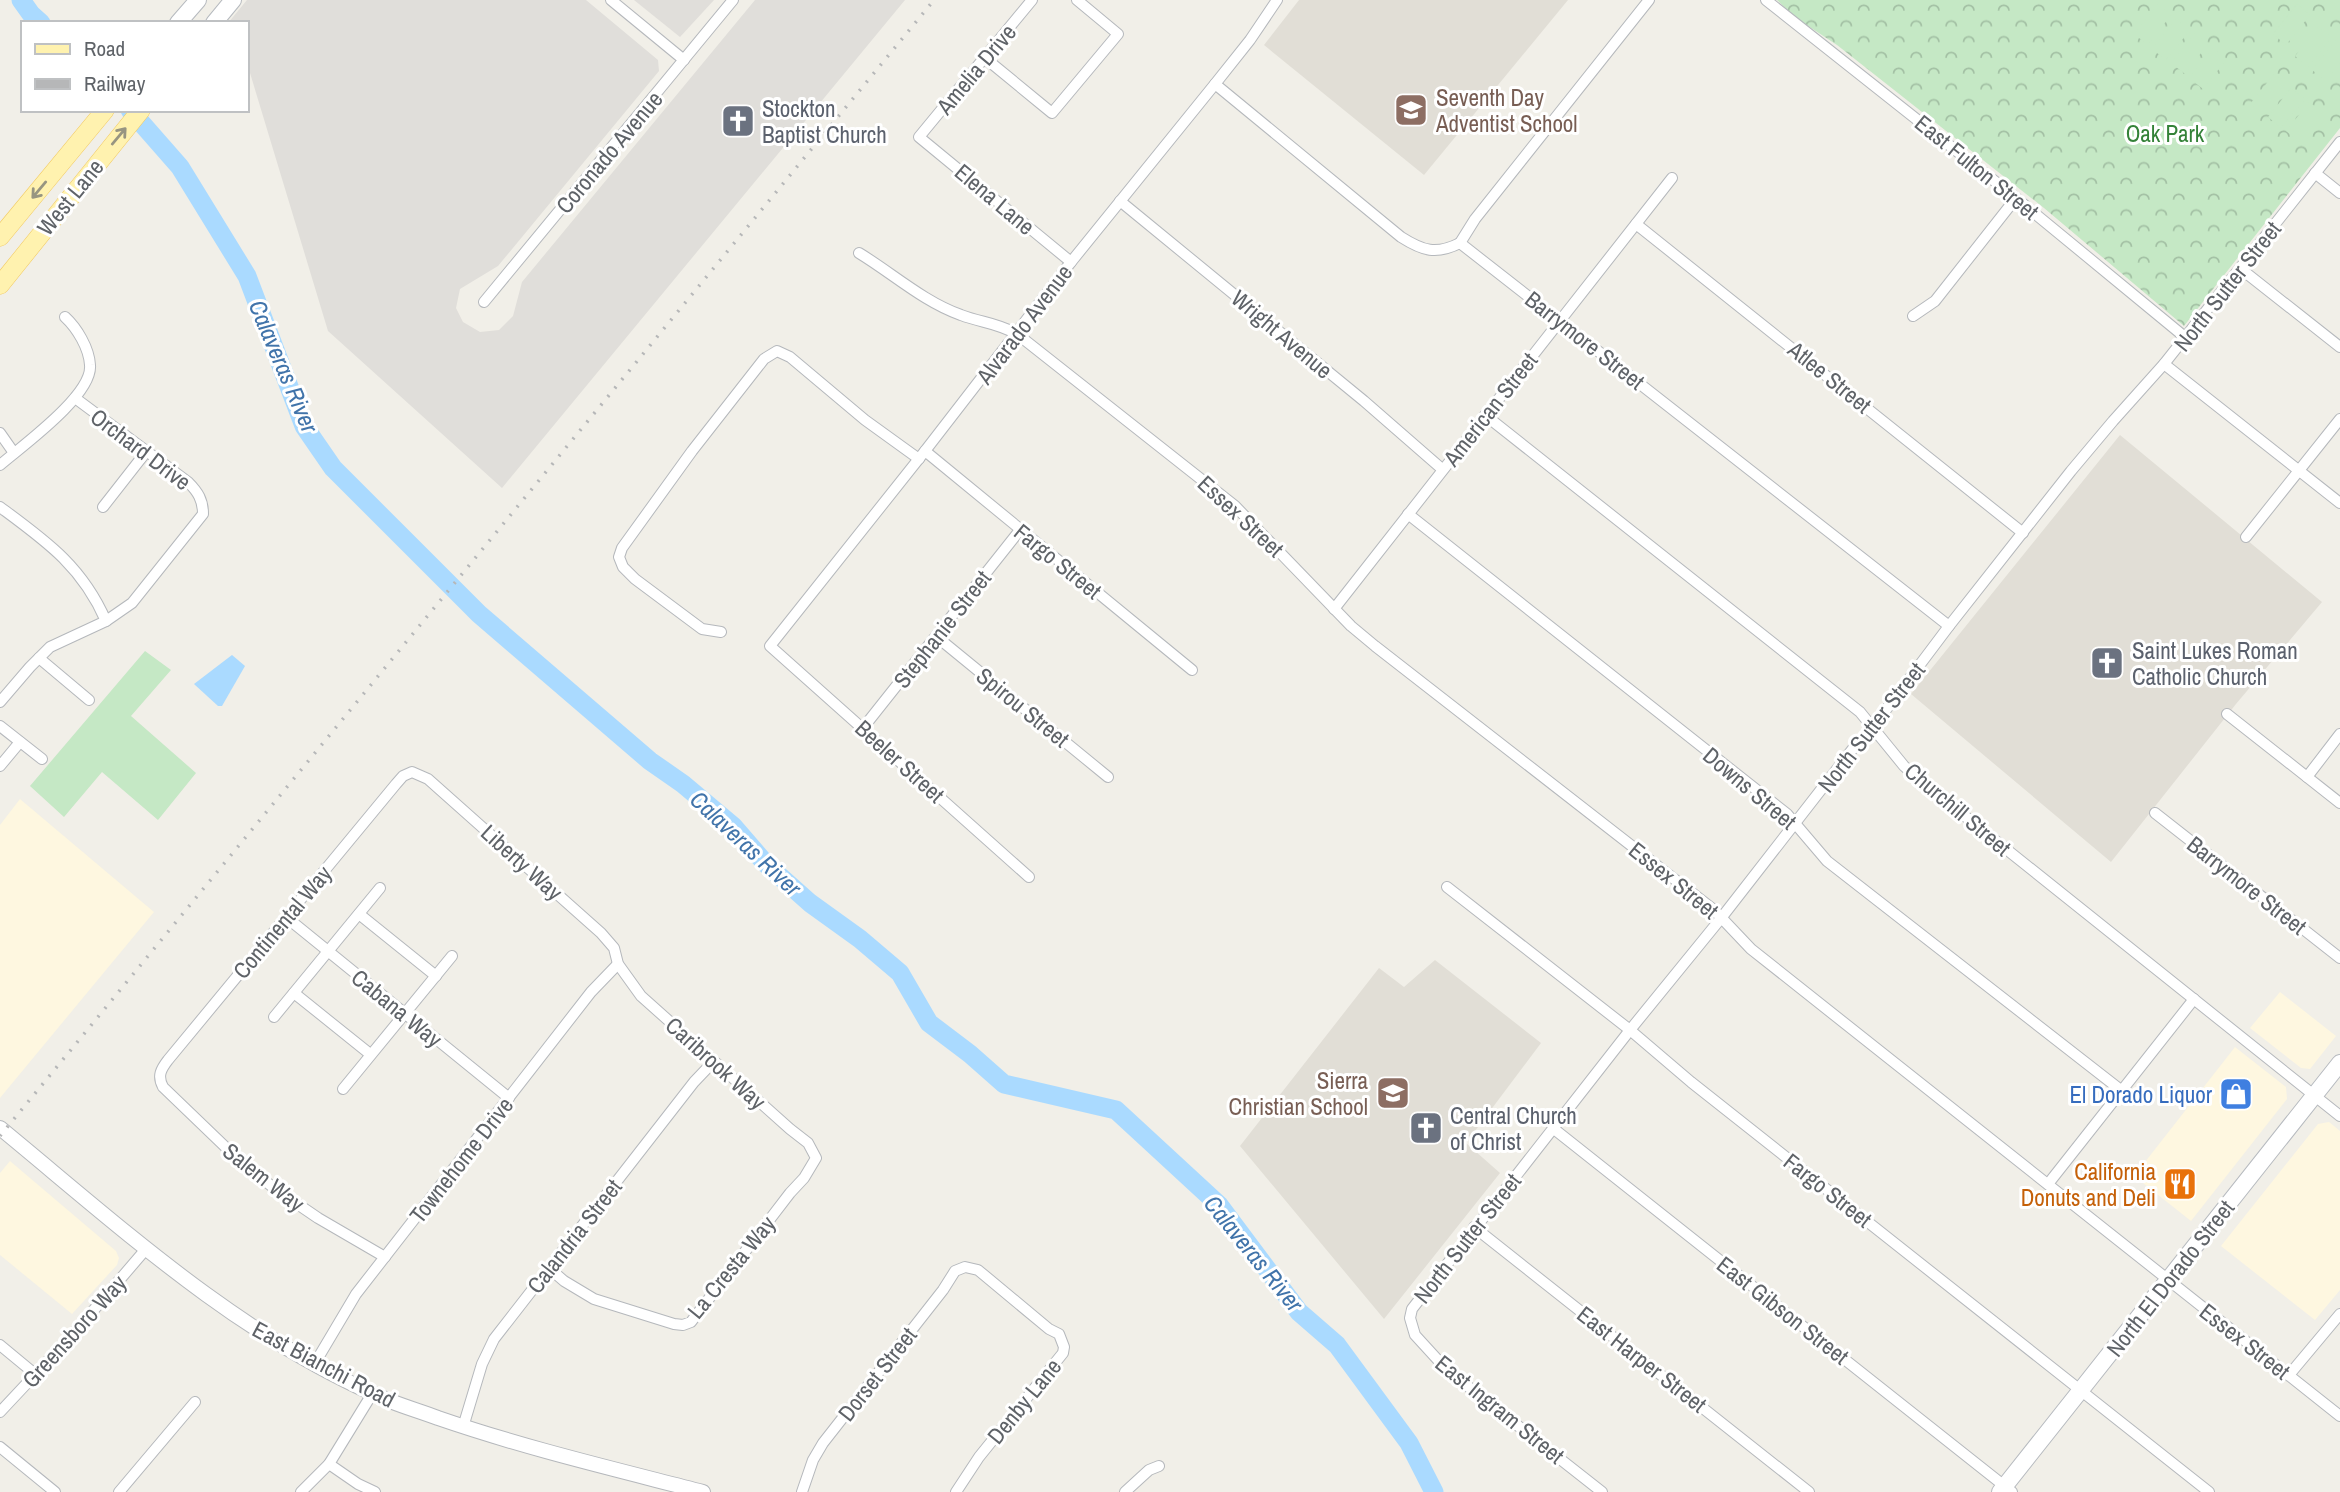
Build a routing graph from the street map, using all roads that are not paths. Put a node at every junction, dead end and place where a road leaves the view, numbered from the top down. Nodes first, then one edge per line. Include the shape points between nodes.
1 (198, 0) edge
2 (233, 0) edge
3 (611, 0) edge
4 (733, 0) edge
5 (1032, 0) edge
6 (1077, 0) edge
7 (1277, 0) edge
8 (1649, 0) edge
9 (1766, 0) edge
10 (180, 21) edge
11 (216, 21) edge
12 (985, 58) junction
13 (684, 60) junction
14 (1215, 84) junction
15 (103, 112) edge
16 (139, 112) edge
17 (919, 137) joint
18 (2340, 142) edge
19 (2315, 173) junction
20 (1672, 178) dead end
21 (2340, 193) edge
22 (2016, 198) junction
23 (1120, 201) junction
24 (1636, 224) junction
25 (0, 237) edge
26 (1460, 243) junction
27 (859, 253) dead end
28 (1071, 262) junction
29 (2241, 269) junction
30 (0, 285) edge
31 (484, 302) dead end
32 (1913, 316) dead end
33 (65, 317) dead end
34 (1560, 320) junction
35 (1017, 334) junction
36 (2186, 338) junction
37 (2340, 347) edge
38 (2165, 364) junction
39 (75, 398) junction
40 (1485, 415) junction
41 (2340, 419) edge
42 (0, 433) edge
43 (146, 452) junction
44 (14, 453) junction
45 (922, 455) junction
46 (0, 465) edge
47 (1442, 469) junction
48 (2299, 472) junction
49 (2340, 503) edge
50 (103, 507) dead end
51 (0, 508) edge
52 (1408, 514) junction
53 (1020, 530) junction
54 (2023, 533) junction
55 (2246, 537) dead end
56 (1334, 609) junction
57 (106, 621) junction
58 (1949, 626) junction
59 (721, 632) dead end
60 (937, 637) junction
61 (770, 646) joint
62 (39, 658) junction
63 (1192, 670) dead end
64 (89, 700) dead end
65 (0, 702) edge
66 (2227, 714) dead end
67 (0, 726) edge
68 (1873, 727) junction
69 (863, 728) junction
70 (2340, 734) edge
71 (20, 742) junction
72 (43, 759) dead end
73 (0, 766) edge
74 (412, 772) joint
75 (1108, 777) dead end
76 (2307, 777) junction
77 (2340, 803) edge
78 (2154, 813) dead end
79 (1795, 824) junction
80 (1029, 877) dead end
81 (1447, 887) dead end
82 (380, 888) dead end
83 (359, 914) junction
84 (1722, 917) junction
85 (286, 918) junction
86 (328, 952) junction
87 (452, 956) dead end
88 (2340, 958) edge
89 (618, 964) junction
90 (436, 975) junction
91 (294, 993) junction
92 (2194, 999) junction
93 (403, 1013) junction
94 (274, 1017) dead end
95 (1630, 1030) junction
96 (370, 1054) junction
97 (715, 1061) junction
98 (2340, 1063) edge
99 (160, 1078) joint
100 (343, 1089) dead end
101 (2122, 1091) junction
102 (2315, 1096) junction
103 (509, 1098) junction
104 (2340, 1116) edge
105 (0, 1128) edge
106 (1554, 1129) junction
107 (816, 1158) joint
108 (2048, 1184) junction
109 (1474, 1227) junction
110 (146, 1249) junction
111 (385, 1258) junction
112 (965, 1267) joint
113 (548, 1268) junction
114 (2168, 1280) junction
115 (2340, 1314) edge
116 (1410, 1318) joint
117 (0, 1345) edge
118 (315, 1363) junction
119 (35, 1374) junction
120 (2289, 1375) junction
121 (2081, 1391) junction
122 (372, 1394) junction
123 (195, 1402) dead end
124 (0, 1412) edge
125 (2340, 1416) edge
126 (463, 1427) junction
127 (0, 1447) edge
128 (329, 1464) junction
129 (1159, 1466) dead end
130 (2006, 1490) edge
131 (55, 1492) edge
132 (119, 1492) edge
133 (301, 1492) edge
134 (375, 1492) edge
135 (703, 1492) edge
136 (802, 1492) edge
137 (956, 1492) edge
138 (1125, 1492) edge
139 (1602, 1492) edge
140 (1809, 1492) edge
141 (2209, 1492) edge

1 - 10 main road
2 - 11 main road
3 - 13 street
4 - 13 street, Coronado Avenue
5 - 12 street, Amelia Drive
6 - 12 street via 1118,34 1052,113
7 - 14 street, Alvarado Avenue
8 - 26 street
9 - 22 street, East Fulton Street
12 - 17 street, Amelia Drive
13 - 31 street, Coronado Avenue
14 - 23 street, Alvarado Avenue
14 - 26 street via 1401,237 1434,250
15 -> 25 main road, West Lane
30 -> 16 main road, West Lane
17 - 28 street, Elena Lane
18 - 19 street, North Sutter Street
19 - 21 street
19 - 29 street, North Sutter Street
20 - 24 street, American Street
22 - 32 street via 1935,301
22 - 36 street, East Fulton Street
23 - 28 street, Alvarado Avenue
23 - 47 street, Wright Avenue
24 - 34 street, American Street
24 - 54 street, Atlee Street
26 - 34 street, Barrymore Street
27 - 35 street, Essex Street via 960,315 999,324
28 - 35 street, Alvarado Avenue
29 - 36 street, North Sutter Street
29 - 37 street
33 - 39 street via 78,333 90,365
34 - 40 street, American Street
34 - 58 street, Barrymore Street
35 - 45 street, Alvarado Avenue
35 - 56 street, Essex Street via 1235,506
36 - 38 street, North Sutter Street
38 - 48 street
38 - 54 street, North Sutter Street
39 - 43 street, Orchard Drive
39 - 44 street
40 - 47 street, American Street
40 - 68 street, Churchill Street via 1860,712
41 - 48 street
42 - 44 street
43 - 50 street
43 - 57 street, Orchard Drive via 198,492 203,514 132,603
44 - 46 street
45 - 53 street, Fargo Street
45 - 59 street, Fargo Street via 865,420 790,357 777,351 764,359 691,451 619,557 635,579 702,629
45 - 61 street, Alvarado Avenue
47 - 52 street, American Street
48 - 49 street
48 - 55 street
51 - 57 street via 61,554 80,576
52 - 56 street, American Street
52 - 79 street, Downs Street
53 - 60 street, Stephanie Street
53 - 63 street, Fargo Street
54 - 58 street, North Sutter Street
56 - 84 street, Essex Street
57 - 62 street via 65,638
58 - 68 street, North Sutter Street
60 - 69 street, Stephanie Street
60 - 75 street, Spirou Street
61 - 69 street, Beeler Street
62 - 64 street
62 - 65 street
66 - 76 street
67 - 71 street
68 - 79 street, North Sutter Street
68 - 92 street, Churchill Street via 1921,781
69 - 80 street, Beeler Street
70 - 76 street
71 - 72 street
71 - 73 street
74 - 85 street, Continental Way via 396,784
74 - 89 street, Liberty Way via 448,796 601,933 614,948
76 - 77 street
78 - 88 street, Barrymore Street
79 - 84 street, North Sutter Street
79 - 101 street, Downs Street via 1827,861
81 - 95 street, Fargo Street
82 - 83 street
83 - 86 street
83 - 90 street
84 - 95 street, North Sutter Street
84 - 108 street, Essex Street via 1751,949
85 - 86 street, Cabana Way
85 - 99 street, Continental Way via 168,1060
86 - 91 street
86 - 93 street, Cabana Way
87 - 90 street
89 - 97 street, Caribrook Way via 641,996
89 - 103 street, Townehome Drive
90 - 93 street
91 - 94 street
91 - 96 street
92 - 101 street
92 - 102 street, Churchill Street
93 - 96 street
93 - 103 street, Cabana Way
95 - 106 street, North Sutter Street
95 - 121 street, Fargo Street
96 - 100 street
97 - 107 street, Caribrook Way via 808,1143
97 - 113 street, Calandria Street
98 - 102 main road, North El Dorado Street
99 - 111 street, Salem Way via 163,1087 241,1162 318,1218
101 - 108 street
102 - 104 street, Churchill Street
102 - 114 main road, North El Dorado Street
103 - 111 street, Townehome Drive
105 - 110 street, East Bianchi Road
106 - 109 street, North Sutter Street
106 - 130 street, East Gibson Street
107 - 113 street, La Cresta Way via 691,1322 674,1324 594,1299
108 - 114 street, Essex Street
109 - 116 street, North Sutter Street via 1416,1301
109 - 140 street, East Harper Street
110 - 118 street, East Bianchi Road via 220,1307
110 - 119 street, Greensboro Way
111 - 118 street, Townehome Drive via 344,1312
112 - 136 street, Dorset Street via 955,1272 823,1443
112 - 137 street, Denby Lane via 978,1270 1059,1335 1064,1347
113 - 126 street, Calandria Street via 494,1339 470,1396
114 - 120 street, Essex Street
114 - 121 main road, North El Dorado Street
115 - 120 street
116 - 139 street, East Ingram Street via 1415,1335 1447,1370
117 - 119 street
118 - 122 street, East Bianchi Road
119 - 124 street, Greensboro Way
120 - 125 street, Essex Street
121 - 130 main road, North El Dorado Street
121 - 141 street, Fargo Street
122 - 126 street, East Bianchi Road
122 - 128 street
123 - 132 street
126 - 135 street, East Bianchi Road
127 - 131 street
128 - 133 street
128 - 134 street
129 - 138 street

